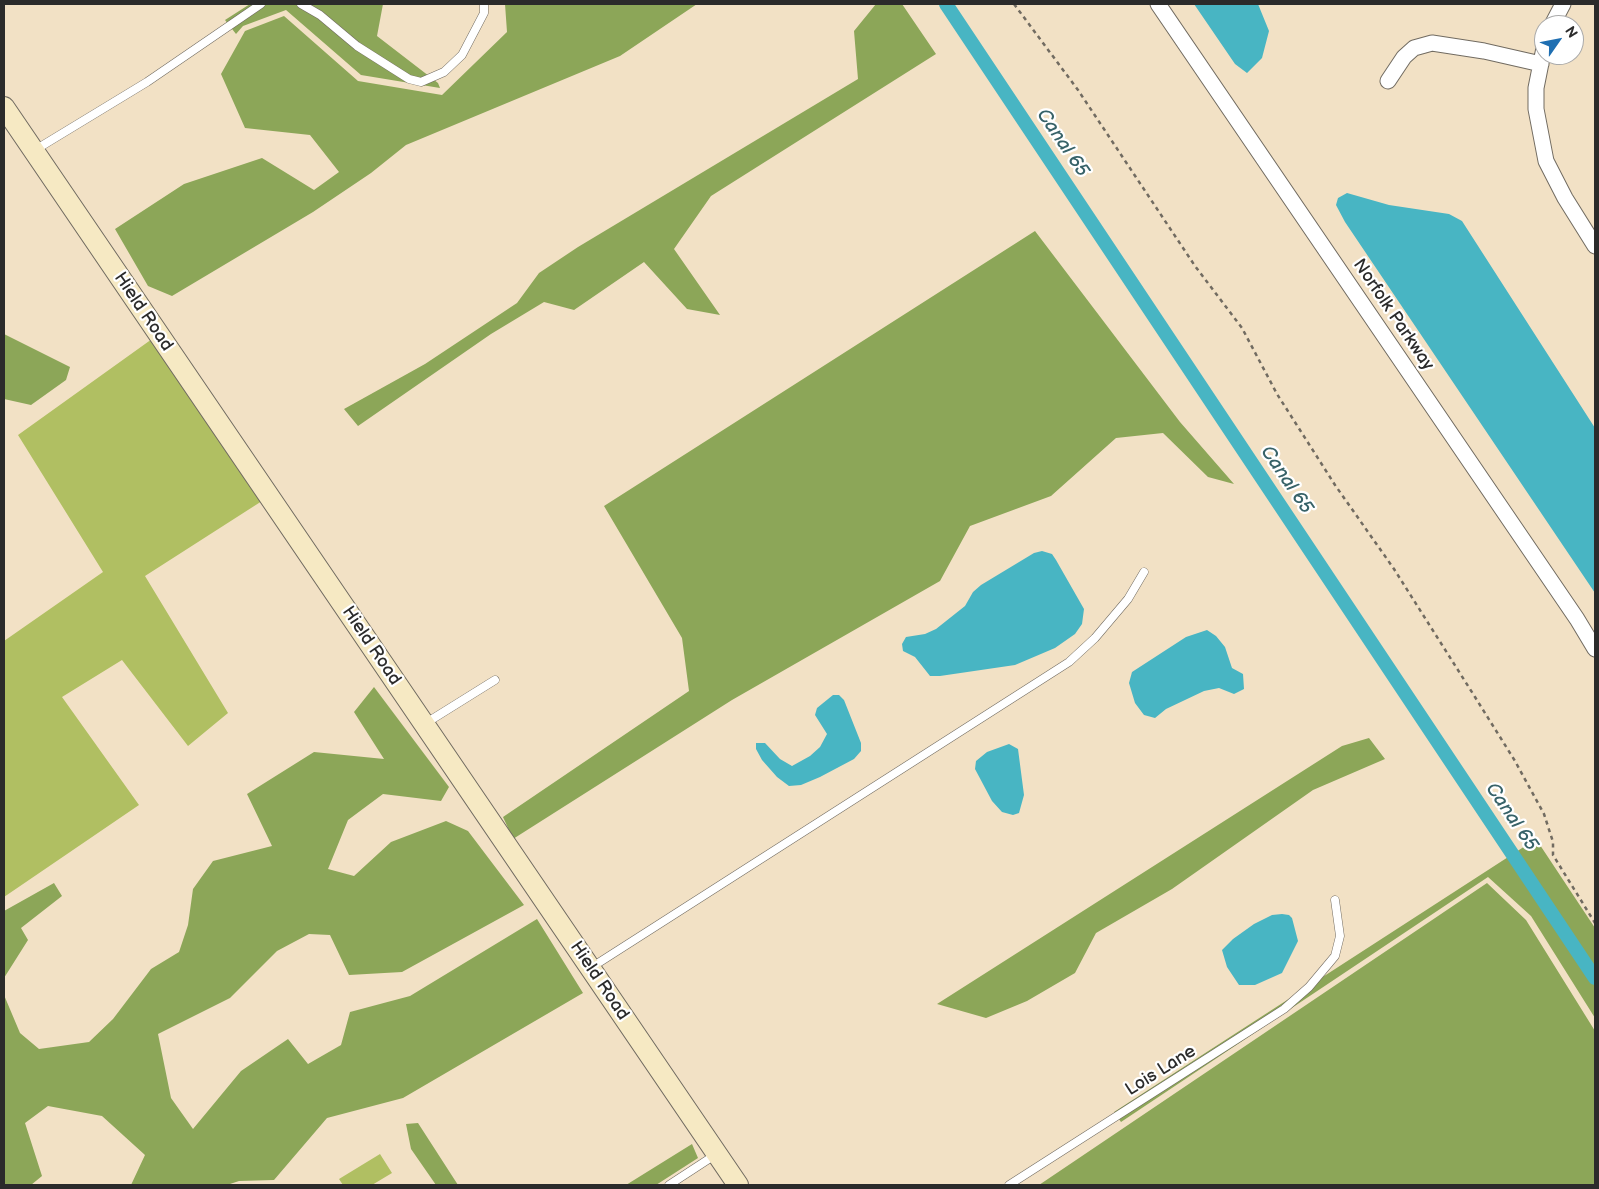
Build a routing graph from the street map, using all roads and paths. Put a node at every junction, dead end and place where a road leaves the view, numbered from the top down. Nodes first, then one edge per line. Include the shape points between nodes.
1 (261, 4) edge
2 (302, 4) edge
3 (484, 4) edge
4 (1014, 4) edge
5 (1158, 4) edge
6 (1534, 62) edge
7 (1541, 65) edge
8 (1388, 81) dead end
9 (4, 107) edge
10 (33, 151) junction
11 (1595, 246) edge
12 (1144, 572) dead end
13 (1595, 649) edge
14 (495, 680) dead end
15 (424, 724) junction
16 (1335, 900) dead end
17 (1595, 923) edge
18 (590, 968) junction
19 (717, 1154) junction
20 (669, 1185) edge
21 (738, 1185) edge
22 (1009, 1185) edge

1 - 10 lane via 147,82
2 - 3 lane via 357,46 409,79 420,82 444,72 462,54 484,13
4 - 17 path via 1078,90 1195,266 1242,328 1277,394 1394,569 1515,761 1544,814 1553,842 1553,855
5 - 13 street, Norfolk Parkway
6 - 8 street via 1432,42 1414,48
7 - 11 street via 1536,110 1546,161
9 - 10 street, Hield Road
10 - 15 street, Hield Road
12 - 18 lane via 1128,599 1070,662
14 - 15 lane
15 - 18 street, Hield Road
16 - 22 lane, Lois Lane via 1340,936 1335,956 1284,1009
18 - 19 street, Hield Road
19 - 20 lane
19 - 21 street, Hield Road

